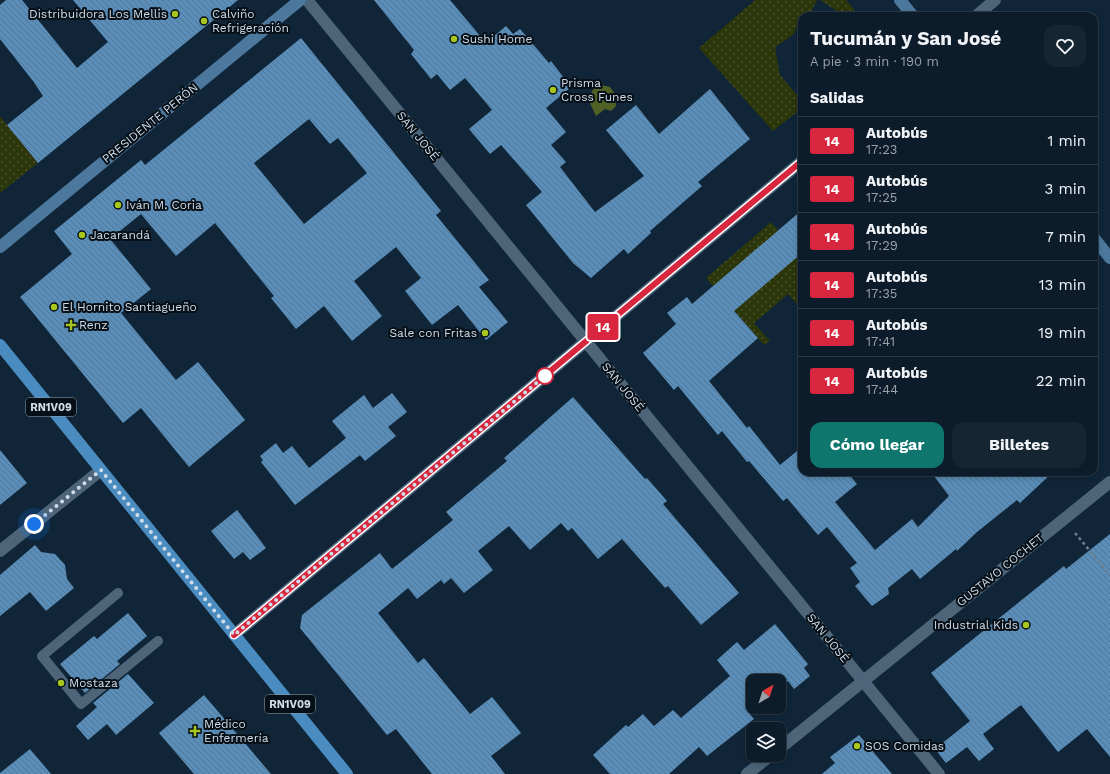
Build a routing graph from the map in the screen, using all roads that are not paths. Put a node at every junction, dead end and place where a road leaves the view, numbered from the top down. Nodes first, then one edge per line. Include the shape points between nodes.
1 (300, 0) edge
2 (307, 0) edge
3 (900, 0) edge
4 (995, 0) edge
5 (910, 12) edge
6 (981, 12) edge
7 (798, 164) edge
8 (1098, 243) edge
9 (0, 247) edge
10 (1110, 258) edge
11 (586, 342) junction
12 (0, 345) edge
13 (101, 470) junction
14 (1110, 482) edge
15 (0, 551) edge
16 (118, 593) dead end
17 (234, 635) junction
18 (158, 640) dead end
19 (863, 681) junction
20 (786, 743) edge
21 (763, 762) edge
22 (347, 774) edge
23 (748, 774) edge
24 (939, 774) edge

1 - 9 main road, PRESIDENTE PERÓN
2 - 11 street, SAN JOSÉ
3 - 5 main road
4 - 6 street
7 - 11 street
8 - 10 main road
11 - 17 street
11 - 19 street, SAN JOSÉ
12 - 13 main road, RN1V09
13 - 15 street
13 - 17 main road, RN1V09
14 - 19 street, GUSTAVO COCHET
16 - 18 lane via 42,656 81,704
17 - 22 main road, RN1V09
19 - 20 street, GUSTAVO COCHET
19 - 24 street, SAN JOSÉ
21 - 23 street

